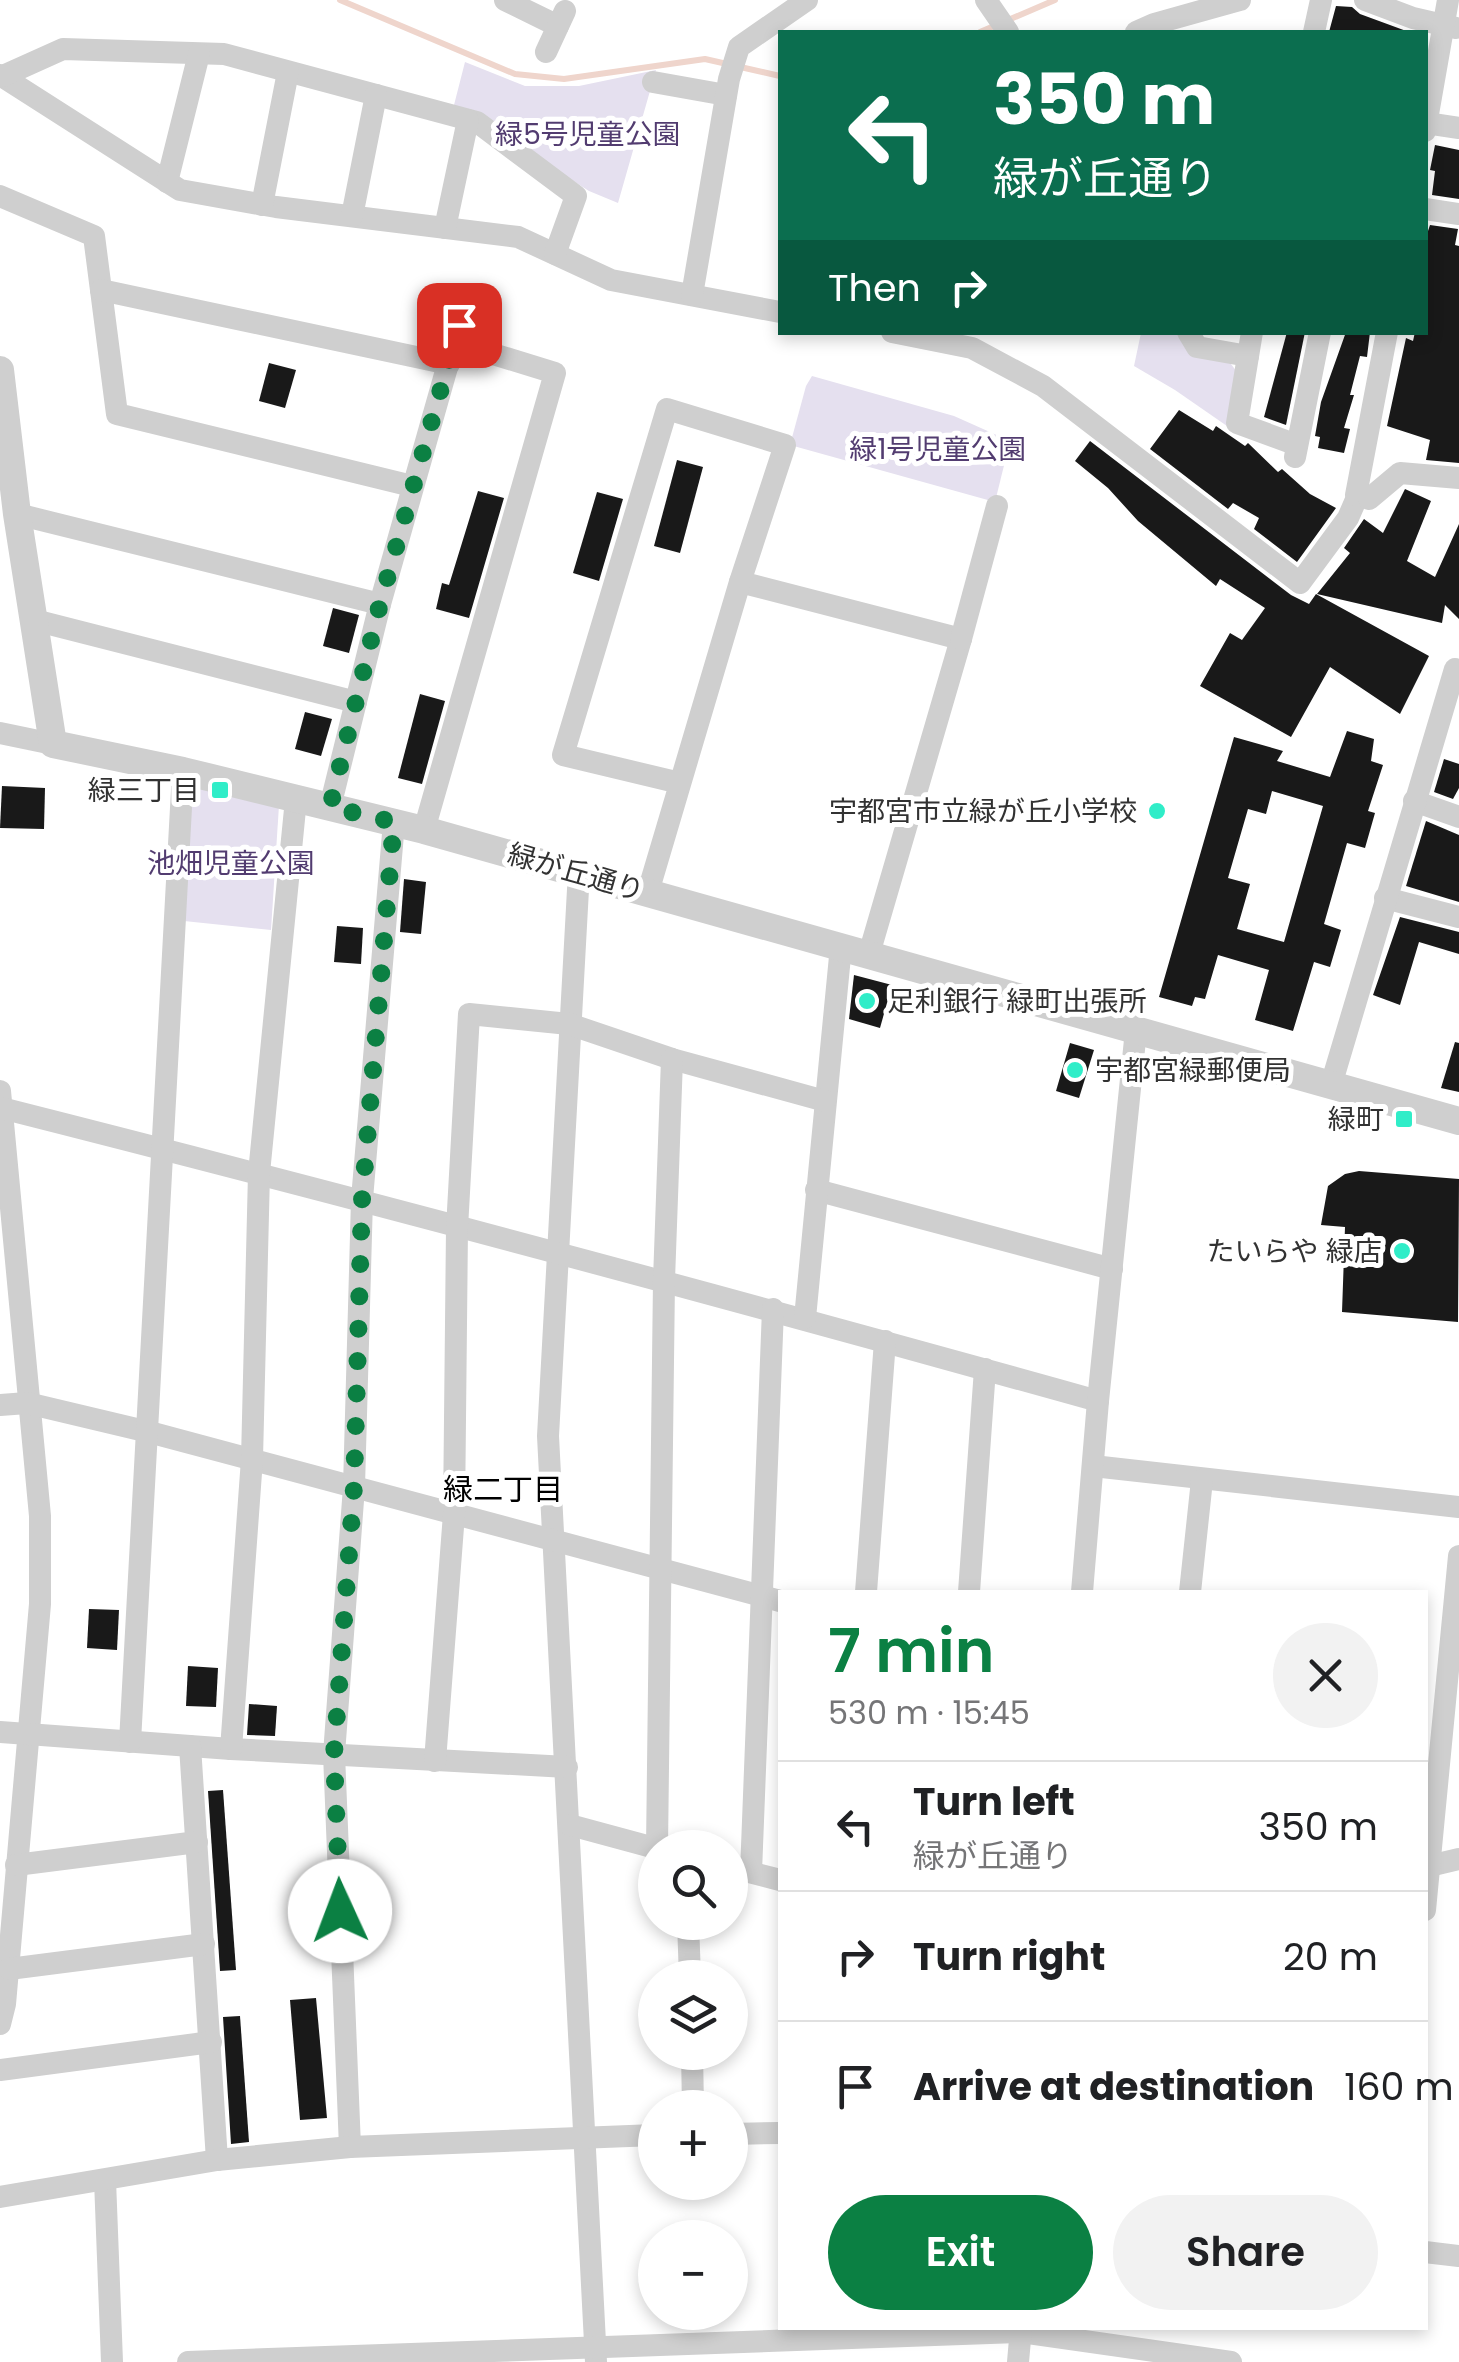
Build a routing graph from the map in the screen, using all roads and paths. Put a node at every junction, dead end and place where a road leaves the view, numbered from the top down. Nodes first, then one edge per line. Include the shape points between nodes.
1 (505, 0) edge
2 (807, 0) edge
3 (1240, 0) edge
4 (1320, 0) edge
5 (1365, 0) edge
6 (1448, 0) edge
7 (1215, 3) edge
8 (989, 6) edge
9 (1452, 27) edge
10 (1007, 30) edge
11 (1148, 30) edge
12 (1314, 30) edge
13 (546, 52) dead end
14 (199, 54) junction
15 (288, 72) junction
16 (2, 75) edge
17 (1429, 81) edge
18 (652, 82) dead end
19 (728, 87) junction
20 (376, 95) junction
21 (468, 120) junction
22 (1428, 127) edge
23 (1459, 128) edge
24 (167, 182) junction
25 (0, 196) edge
26 (262, 204) junction
27 (1428, 209) edge
28 (1459, 214) edge
29 (352, 216) junction
30 (445, 228) junction
31 (555, 254) junction
32 (102, 290) junction
33 (692, 295) junction
34 (778, 312) edge
35 (907, 335) edge
36 (1190, 335) edge
37 (1319, 335) edge
38 (1387, 335) edge
39 (454, 344) junction
40 (988, 344) edge
41 (1250, 344) edge
42 (0, 370) edge
43 (1459, 478) edge
44 (412, 486) junction
45 (1360, 499) junction
46 (997, 506) dead end
47 (17, 514) junction
48 (740, 582) junction
49 (380, 604) junction
50 (34, 620) junction
51 (961, 639) junction
52 (1459, 670) edge
53 (356, 702) junction
54 (0, 733) edge
55 (53, 744) junction
56 (183, 771) junction
57 (680, 783) junction
58 (296, 799) junction
59 (1414, 801) junction
60 (330, 807) junction
61 (1459, 817) edge
62 (394, 822) junction
63 (424, 830) junction
64 (580, 871) junction
65 (648, 892) junction
66 (1386, 898) junction
67 (1459, 916) edge
68 (841, 946) junction
69 (869, 954) junction
70 (569, 1024) junction
71 (1136, 1030) junction
72 (672, 1058) junction
73 (1331, 1085) junction
74 (1, 1100) edge
75 (824, 1101) junction
76 (1459, 1122) edge
77 (161, 1149) junction
78 (258, 1173) junction
79 (816, 1190) junction
80 (362, 1200) junction
81 (457, 1228) junction
82 (560, 1254) junction
83 (1112, 1269) junction
84 (664, 1280) junction
85 (773, 1310) junction
86 (805, 1318) junction
87 (885, 1342) junction
88 (985, 1370) junction
89 (1098, 1401) junction
90 (28, 1403) junction
91 (0, 1405) edge
92 (148, 1432) junction
93 (252, 1459) junction
94 (1093, 1466) junction
95 (1202, 1480) junction
96 (354, 1487) junction
97 (1459, 1507) edge
98 (454, 1514) junction
99 (555, 1541) junction
100 (1459, 1556) edge
101 (663, 1570) junction
102 (866, 1590) edge
103 (969, 1590) edge
104 (1082, 1590) edge
105 (1190, 1590) edge
106 (770, 1598) edge
107 (1444, 1673) edge
108 (0, 1732) edge
109 (30, 1736) junction
110 (130, 1742) junction
111 (190, 1746) junction
112 (231, 1749) junction
113 (334, 1754) junction
114 (435, 1761) junction
115 (567, 1766) junction
116 (1441, 1768) edge
117 (10, 1816) edge
118 (570, 1826) junction
119 (656, 1830) edge
120 (744, 1830) edge
121 (197, 1842) junction
122 (638, 1843) edge
123 (1459, 1859) edge
124 (1428, 1860) edge
125 (16, 1865) junction
126 (1428, 1867) edge
127 (748, 1872) edge
128 (778, 1880) edge
129 (204, 1944) junction
130 (9, 1969) junction
131 (2, 2010) edge
132 (210, 2042) junction
133 (0, 2070) edge
134 (778, 2133) edge
135 (748, 2134) edge
136 (638, 2135) edge
137 (586, 2136) junction
138 (350, 2147) junction
139 (217, 2160) junction
140 (105, 2180) junction
141 (0, 2197) edge
142 (1428, 2252) edge
143 (1459, 2256) edge
144 (1021, 2330) edge
145 (596, 2354) edge
146 (432, 2358) edge
147 (270, 2360) edge
148 (112, 2362) edge
149 (188, 2362) edge
150 (1018, 2362) edge
151 (1230, 2362) edge

1 - 13 street via 562,19
2 - 19 street via 738,47
3 - 7 street
4 - 12 street
5 - 9 street
6 - 9 street
7 - 11 street
8 - 10 street
9 - 17 street
14 - 15 street
14 - 16 street via 63,49
14 - 24 street
15 - 20 street
15 - 26 street
16 - 24 street
18 - 19 street
19 - 33 street
20 - 21 street
20 - 29 street
21 - 30 street
21 - 31 street via 576,196
22 - 23 street
24 - 26 street
25 - 32 street via 94,236
26 - 29 street
27 - 28 street
29 - 30 street
30 - 31 street via 518,237
31 - 33 street via 611,280
32 - 39 street
32 - 44 street via 117,414
33 - 34 street
35 - 40 street via 972,348
36 - 41 street via 1197,346
37 - 41 street via 1296,451 1237,424
38 - 45 street
39 - 44 street
39 - 63 street via 554,373
40 - 45 street via 1300,583
42 - 47 street
43 - 45 street via 1400,473
44 - 49 street
46 - 51 street
47 - 49 street
47 - 50 street
48 - 51 street
48 - 57 street
48 - 57 street via 785,445 667,409 563,755
49 - 53 street
50 - 53 street
50 - 55 street
51 - 69 street
52 - 59 street via 1454,669
53 - 60 street
54 - 55 street
55 - 56 street, 緑が丘通り
56 - 58 street, 緑が丘通り
56 - 77 street
57 - 65 street
58 - 60 street, 緑が丘通り
58 - 78 street
59 - 61 street
59 - 66 street
60 - 62 street, 緑が丘通り
62 - 63 street, 緑が丘通り
62 - 80 street
63 - 64 street, 緑が丘通り
64 - 65 street, 緑が丘通り
64 - 70 street
65 - 68 street, 緑が丘通り
66 - 67 street
66 - 73 street
68 - 69 street, 緑が丘通り
68 - 75 street
69 - 71 street, 緑が丘通り
70 - 72 street
70 - 81 street via 469,1014
70 - 82 street
71 - 73 street, 緑が丘通り
71 - 83 street
72 - 75 street
72 - 84 street
73 - 76 street, 緑が丘通り
74 - 77 street
74 - 90 street
75 - 79 street
77 - 78 street
77 - 92 street
78 - 80 street
78 - 93 street
79 - 83 street
79 - 86 street
80 - 81 street
80 - 96 street
81 - 82 street
81 - 98 street
82 - 84 street
82 - 99 street via 548,1436
83 - 89 street
84 - 85 street
84 - 101 street
85 - 86 street
85 - 106 street
86 - 87 street
87 - 88 street
87 - 102 street
88 - 89 street
88 - 103 street
89 - 94 street
90 - 91 street
90 - 92 street
90 - 109 street via 40,1516
92 - 93 street
92 - 110 street
93 - 96 street
93 - 112 street
94 - 95 street
94 - 104 street
95 - 97 street
95 - 105 street
96 - 98 street
96 - 113 street
98 - 99 street
98 - 114 street
99 - 101 street
99 - 115 street
100 - 107 street
101 - 106 street
101 - 119 street
106 - 120 street
107 - 116 street
108 - 109 street
109 - 110 street
109 - 117 street
110 - 111 street
111 - 112 street
111 - 121 street
112 - 113 street
113 - 114 street
113 - 138 street
114 - 115 street
115 - 118 street
116 - 124 street
117 - 125 street
118 - 122 street
118 - 137 street
121 - 125 street
121 - 129 street
123 - 126 street
125 - 130 street
127 - 128 street
129 - 130 street
129 - 132 street
130 - 131 street
132 - 133 street
132 - 139 street
134 - 135 street
136 - 137 street
137 - 138 street
137 - 145 street
138 - 139 street
139 - 140 street
140 - 141 street
140 - 148 street
142 - 143 street
144 - 145 street
144 - 150 street
144 - 151 street
145 - 146 street
146 - 147 street
147 - 149 street

